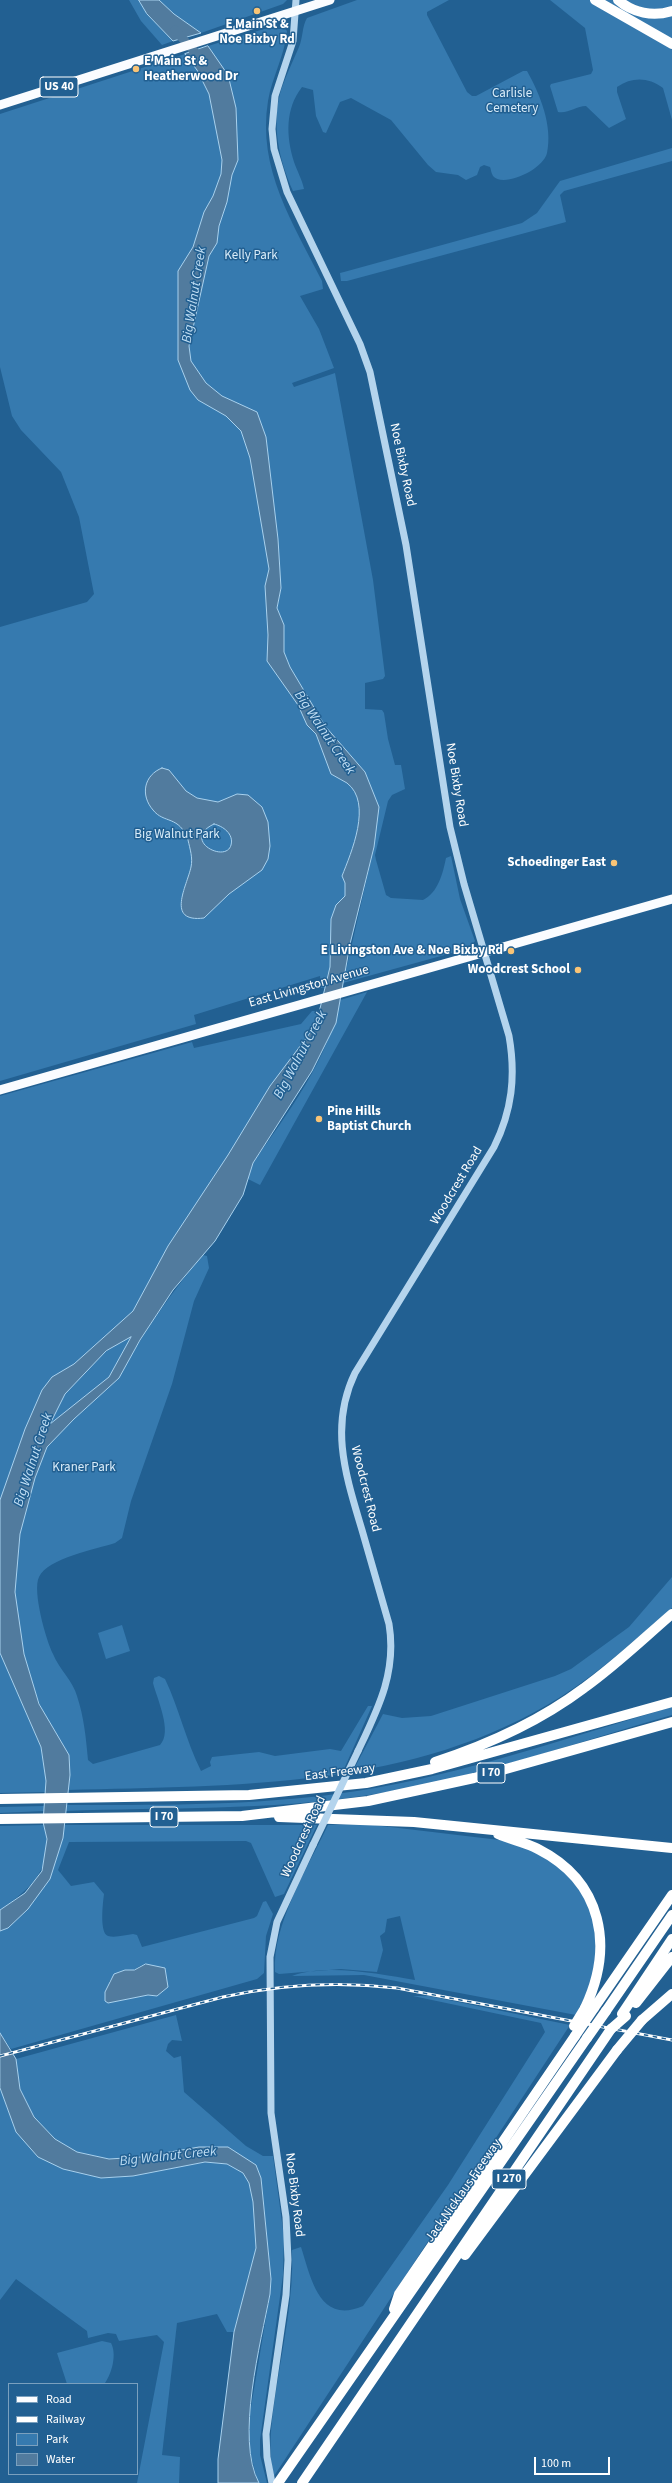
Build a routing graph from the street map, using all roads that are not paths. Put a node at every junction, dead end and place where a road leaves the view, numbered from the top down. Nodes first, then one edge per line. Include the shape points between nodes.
1 (296, 0) edge
2 (330, 0) edge
3 (595, 0) edge
4 (618, 0) edge
5 (296, 11) junction
6 (672, 11) edge
7 (672, 44) edge
8 (0, 106) edge
9 (672, 899) edge
10 (485, 951) junction
11 (0, 1090) edge
12 (672, 1614) edge
13 (672, 1694) edge
14 (672, 1702) edge
15 (631, 1713) junction
16 (672, 1722) edge
17 (307, 1790) junction
18 (0, 1799) edge
19 (242, 1816) junction
20 (0, 1819) edge
21 (485, 1829) junction
22 (672, 1848) edge
23 (672, 1895) edge
24 (282, 1910) joint
25 (672, 1915) edge
26 (672, 1939) edge
27 (672, 1957) edge
28 (672, 1994) edge
29 (589, 2008) junction
30 (624, 2015) junction
31 (417, 2316) junction
32 (389, 2321) junction
33 (281, 2479) edge
34 (272, 2483) edge
35 (302, 2483) edge

1 - 5 street, Noe Bixby Road
2 - 5 main road, US 40
3 - 7 highway
4 - 6 highway via 643,12 659,14
5 - 8 main road, US 40
5 - 10 street, Noe Bixby Road via 292,40 276,96 272,129 274,149 287,192 358,339 370,372 406,545 450,826 464,884
9 - 10 main road, East Livingston Avenue
10 - 11 main road, East Livingston Avenue
10 - 24 street, Woodcrest Road, bridge via 512,1055 513,1088 508,1114 489,1157 354,1373 342,1412 341,1446 344,1466 389,1624 391,1664 385,1693
12 - 17 highway via 584,1689 515,1730 426,1764 364,1780
13 - 15 highway
14 - 15 highway, East Freeway / I 70
15 - 17 highway, East Freeway / I 70 via 399,1777
16 - 19 highway, I 70 via 474,1778 400,1796
17 - 18 highway, East Freeway / I 70 via 249,1795
19 - 20 highway, I 70
19 - 21 highway via 389,1820
21 - 22 highway
21 - 29 highway via 529,1845 556,1859 572,1874 586,1893 597,1919 601,1952
23 - 29 highway
24 - 34 street, Noe Bixby Road via 270,1948 269,2070 271,2113 286,2217 288,2260 286,2295 266,2434
25 - 32 highway, Jack Nicklaus Freeway / I 270, bridge
26 - 30 highway, I 270
27 - 30 highway
28 - 31 highway, bridge via 642,2020 618,2050 490,2223
29 - 32 highway, bridge via 399,2294
30 - 31 highway, I 270, bridge via 611,2029
31 - 35 highway, I 270
32 - 33 highway, Jack Nicklaus Freeway / I 270

